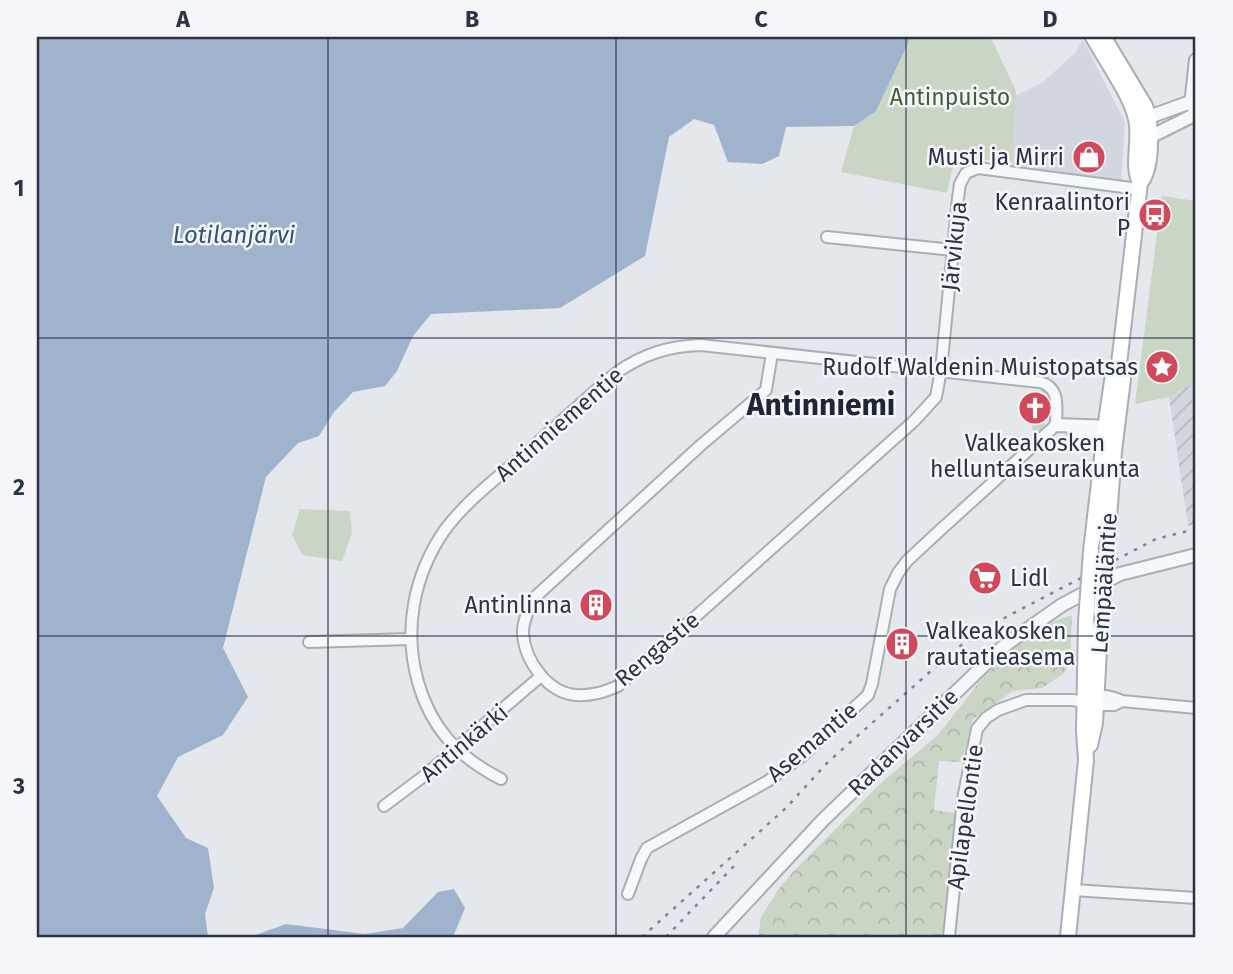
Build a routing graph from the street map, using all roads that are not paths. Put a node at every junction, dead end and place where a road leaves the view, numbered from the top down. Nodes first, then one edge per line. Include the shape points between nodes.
1 (1093, 37) edge
2 (1103, 37) edge
3 (1196, 60) edge
4 (1193, 100) edge
5 (1195, 115) edge
6 (1149, 117) junction
7 (1144, 136) junction
8 (1140, 186) junction
9 (827, 237) dead end
10 (953, 250) junction
11 (772, 353) junction
12 (941, 370) junction
13 (1056, 425) junction
14 (1109, 429) junction
15 (1196, 555) edge
16 (410, 639) junction
17 (309, 642) dead end
18 (541, 676) junction
19 (1093, 700) junction
20 (1196, 708) edge
21 (455, 747) junction
22 (501, 779) dead end
23 (384, 806) dead end
24 (1073, 890) junction
25 (628, 894) dead end
26 (1196, 898) edge
27 (714, 937) edge
28 (949, 937) edge
29 (1068, 937) edge

1 - 7 main road, Lempääläntie
2 - 6 main road, Lempääläntie
3 - 4 street
4 - 5 street
4 - 6 street
5 - 7 street
6 - 7 main road, Lempääläntie
7 - 8 main road, Lempääläntie via 1146,175
8 - 10 street, Järvikuja via 972,169 960,184
8 - 14 main road, Lempääläntie via 1119,364 1123,379
9 - 10 street
10 - 12 street, Järvikuja
11 - 12 street, Antinniementie
11 - 16 street, Antinniementie via 676,346 634,360 616,373 467,504 445,530 416,590
11 - 18 street via 766,390 534,598 523,632 527,652
12 - 13 street, Antinniementie via 1047,384 1056,394
12 - 18 street, Rengastie via 936,397 914,421 618,686 595,695 573,695
13 - 14 street
13 - 25 street, Asemantie via 898,573 890,589 868,695 768,781 647,848
14 - 19 main road, Lempääläntie, bridge via 1107,545
14 - 19 main road, Lempääläntie, bridge via 1086,622
15 - 27 street, Radanvarsitie via 1120,574 1062,605 1005,645 823,820
16 - 17 street
16 - 21 street, Antinniementie via 423,702 435,726
18 - 21 street, Antinkärki
19 - 20 street
19 - 24 main road, Lempääläntie
19 - 28 street, Apilapellontie via 1026,699 998,710 977,729 963,799
21 - 22 street, Antinniementie
21 - 23 street, Antinkärki
24 - 26 street
24 - 29 main road, Lempääläntie

